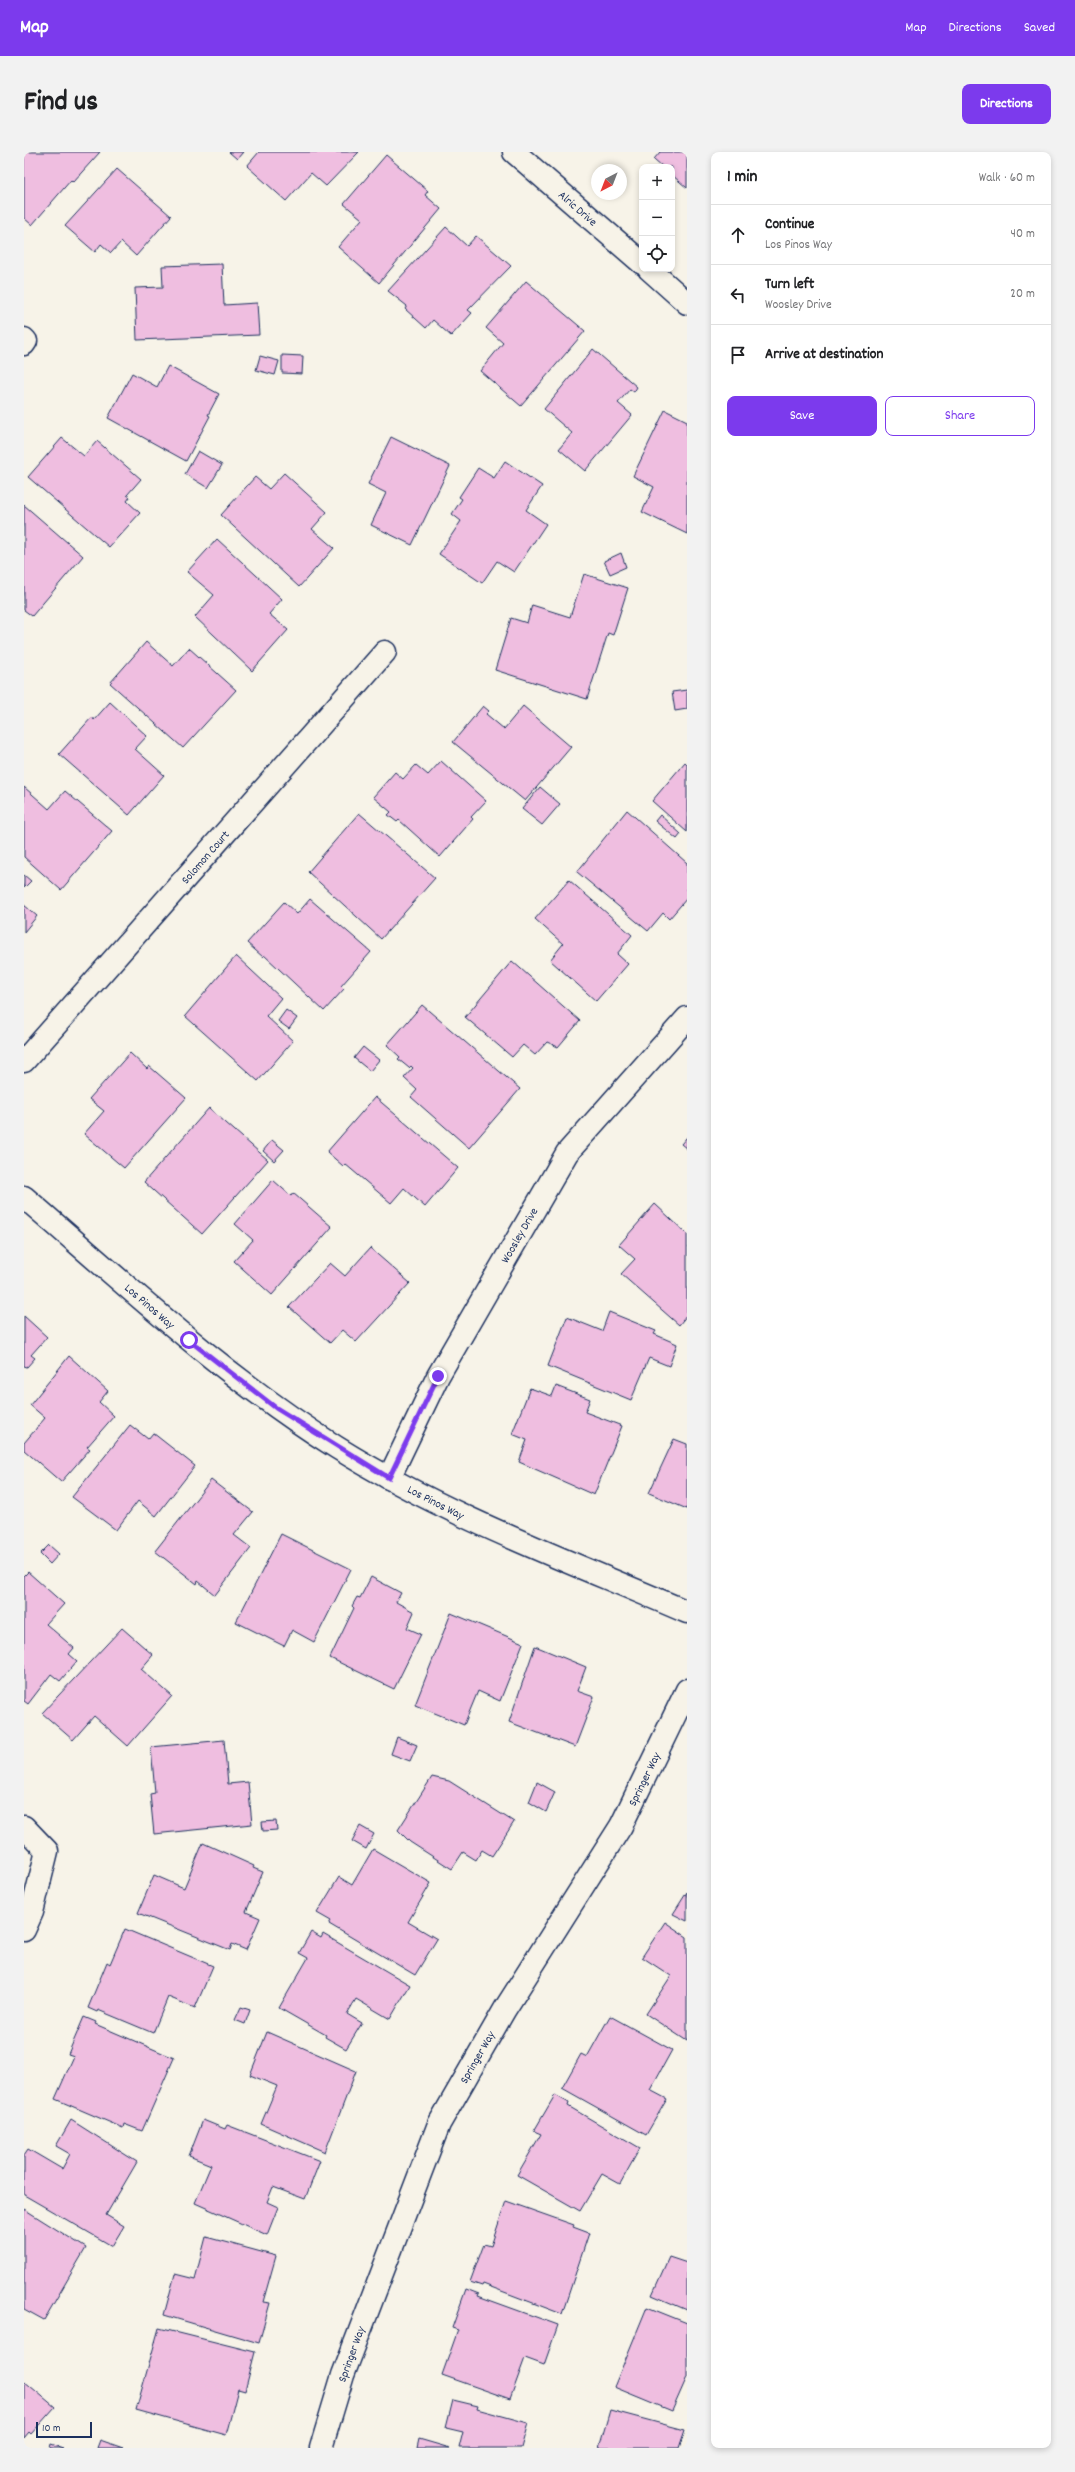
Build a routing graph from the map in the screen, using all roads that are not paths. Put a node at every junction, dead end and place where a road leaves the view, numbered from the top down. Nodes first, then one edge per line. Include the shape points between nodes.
1 (514, 152) edge
2 (639, 260) edge
3 (652, 272) edge
4 (687, 302) edge
5 (24, 339) edge
6 (24, 344) edge
7 (386, 652) dead end
8 (687, 1018) edge
9 (24, 1062) edge
10 (24, 1197) edge
11 (389, 1478) junction
12 (687, 1612) edge
13 (687, 1690) edge
14 (24, 1827) edge
15 (24, 1930) edge
16 (321, 2448) edge

1 - 2 street, Alric Drive
3 - 4 street
5 - 6 street
7 - 9 street, Solomon Court
8 - 11 street, Woosley Drive via 567,1153 438,1376
10 - 11 street, Los Pinos Way via 189,1340 276,1408
11 - 12 street, Los Pinos Way via 458,1514
13 - 16 street, Springer Way via 621,1826 505,2009 439,2124 342,2375
14 - 15 street via 47,1851 32,1912

